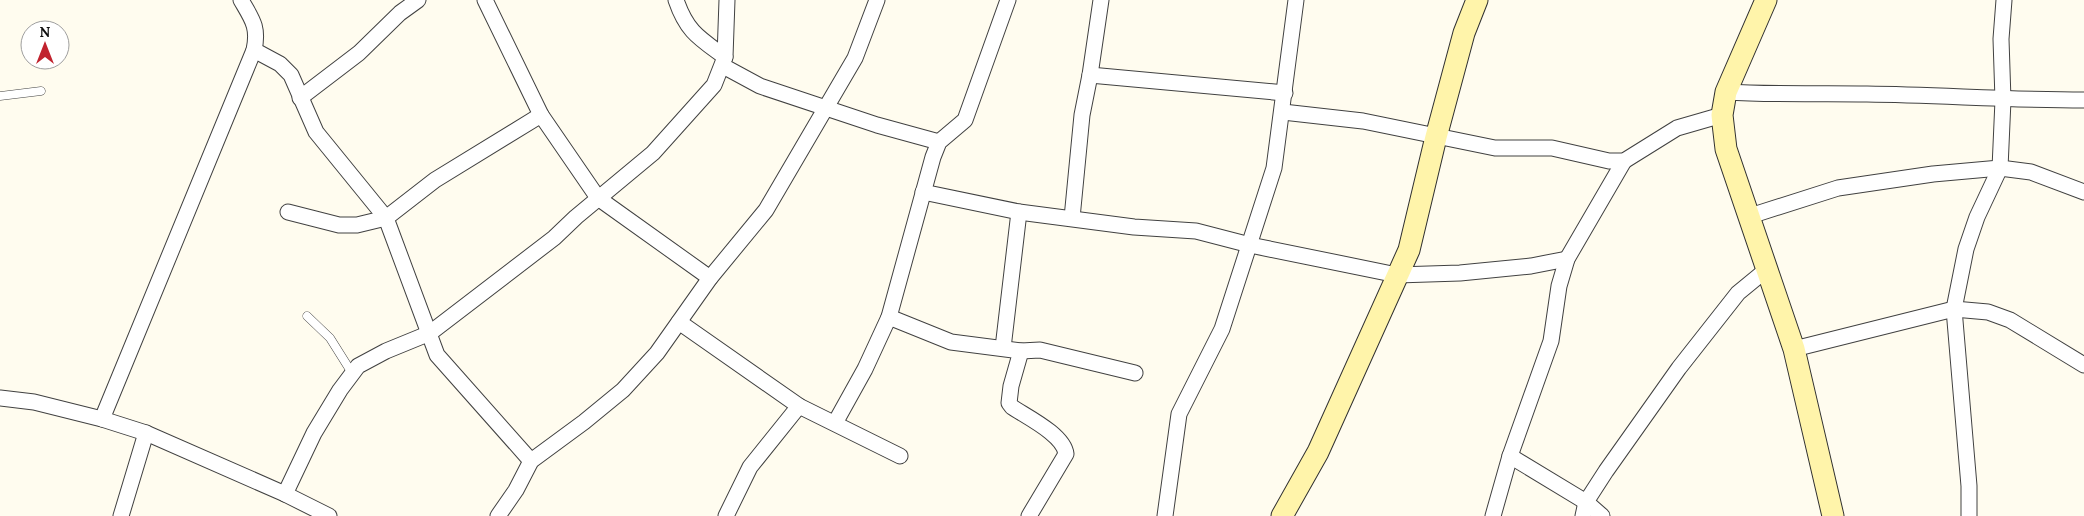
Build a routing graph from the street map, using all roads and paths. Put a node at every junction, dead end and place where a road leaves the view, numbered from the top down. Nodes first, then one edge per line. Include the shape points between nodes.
1 (241, 0) edge
2 (418, 0) edge
3 (485, 0) edge
4 (676, 0) edge
5 (727, 0) edge
6 (877, 0) edge
7 (1008, 0) edge
8 (1101, 0) edge
9 (1296, 0) edge
10 (1477, 0) edge
11 (1766, 0) edge
12 (2004, 0) edge
13 (254, 50) junction
14 (724, 61) junction
15 (1090, 75) junction
16 (42, 91) dead end
17 (1726, 92) junction
18 (1285, 93) junction
19 (0, 96) edge
20 (300, 98) junction
21 (2002, 100) junction
22 (2084, 100) edge
23 (825, 107) junction
24 (1282, 112) junction
25 (541, 115) junction
26 (1722, 115) junction
27 (1436, 137) junction
28 (939, 142) junction
29 (1624, 161) junction
30 (2000, 168) junction
31 (923, 192) junction
32 (2084, 192) edge
33 (598, 198) junction
34 (288, 212) dead end
35 (1019, 212) junction
36 (1750, 216) junction
37 (386, 218) junction
38 (1072, 218) junction
39 (1250, 245) junction
40 (1567, 259) junction
41 (1766, 270) junction
42 (1397, 275) junction
43 (710, 278) junction
44 (1954, 309) junction
45 (308, 316) dead end
46 (889, 317) junction
47 (679, 322) junction
48 (430, 333) junction
49 (1003, 348) junction
50 (1794, 349) junction
51 (1021, 352) junction
52 (2084, 365) edge
53 (352, 373) junction
54 (1135, 373) dead end
55 (0, 398) edge
56 (799, 406) junction
57 (102, 419) junction
58 (835, 423) junction
59 (146, 433) junction
60 (900, 456) dead end
61 (1510, 456) junction
62 (531, 461) junction
63 (285, 494) junction
64 (1584, 509) edge
65 (120, 516) edge
66 (329, 516) edge
67 (498, 516) edge
68 (726, 516) edge
69 (1029, 516) edge
70 (1165, 516) edge
71 (1282, 516) edge
72 (1493, 516) edge
73 (1602, 516) edge
74 (1833, 516) edge
75 (1969, 516) edge

1 - 13 street via 255,26
2 - 20 street
3 - 25 street
4 - 14 street via 682,19
5 - 14 street
6 - 23 street via 855,58
7 - 28 street via 965,120
8 - 15 street
9 - 18 street
10 - 27 street via 1464,33
11 - 17 street
12 - 21 street
13 - 20 street via 280,64 291,75
13 - 57 street
14 - 23 street via 760,86
14 - 33 street via 714,86 653,153
15 - 18 street
15 - 38 street via 1082,115
16 - 19 lane
17 - 21 street
17 - 26 street
18 - 24 street
20 - 37 street via 316,132
21 - 22 street
21 - 30 street
23 - 28 street
23 - 43 street via 766,210
24 - 27 street via 1363,121
24 - 39 street via 1274,168
25 - 33 street
25 - 37 street via 436,180
26 - 29 street via 1677,128
26 - 36 street via 1726,150
27 - 29 street via 1495,148 1552,148 1609,161
27 - 42 street via 1409,250
28 - 31 street
29 - 40 street
30 - 32 street via 2031,172
30 - 36 street via 1838,188
30 - 44 street via 1966,249
31 - 35 street
31 - 46 street
33 - 43 street
33 - 48 street via 554,238
34 - 37 street via 339,225 357,225
35 - 38 street
35 - 49 street
36 - 41 street
37 - 48 street
38 - 39 street via 1196,231
39 - 42 street
39 - 70 street via 1222,329 1179,414
40 - 42 street via 1531,266
40 - 61 street via 1559,286 1551,341
41 - 50 street
41 - 64 street via 1738,293 1679,368
42 - 71 street via 1318,452
43 - 47 street
44 - 50 street
44 - 52 street via 1988,312 2010,320
44 - 75 street
45 - 53 lane via 330,338
46 - 49 street via 951,342
46 - 58 street
47 - 56 street
47 - 62 street via 622,390
48 - 53 street via 368,360
48 - 62 street via 437,355
49 - 51 street
50 - 74 street
51 - 54 street via 1040,350
51 - 69 street via 1011,386 1012,408 1054,435 1063,444 1066,454
53 - 63 street via 314,433
55 - 57 street via 34,402
56 - 58 street
56 - 68 street via 750,467
57 - 59 street
58 - 60 street
59 - 63 street
59 - 65 street
61 - 64 street
61 - 72 street
62 - 67 street
63 - 66 street
64 - 73 street

